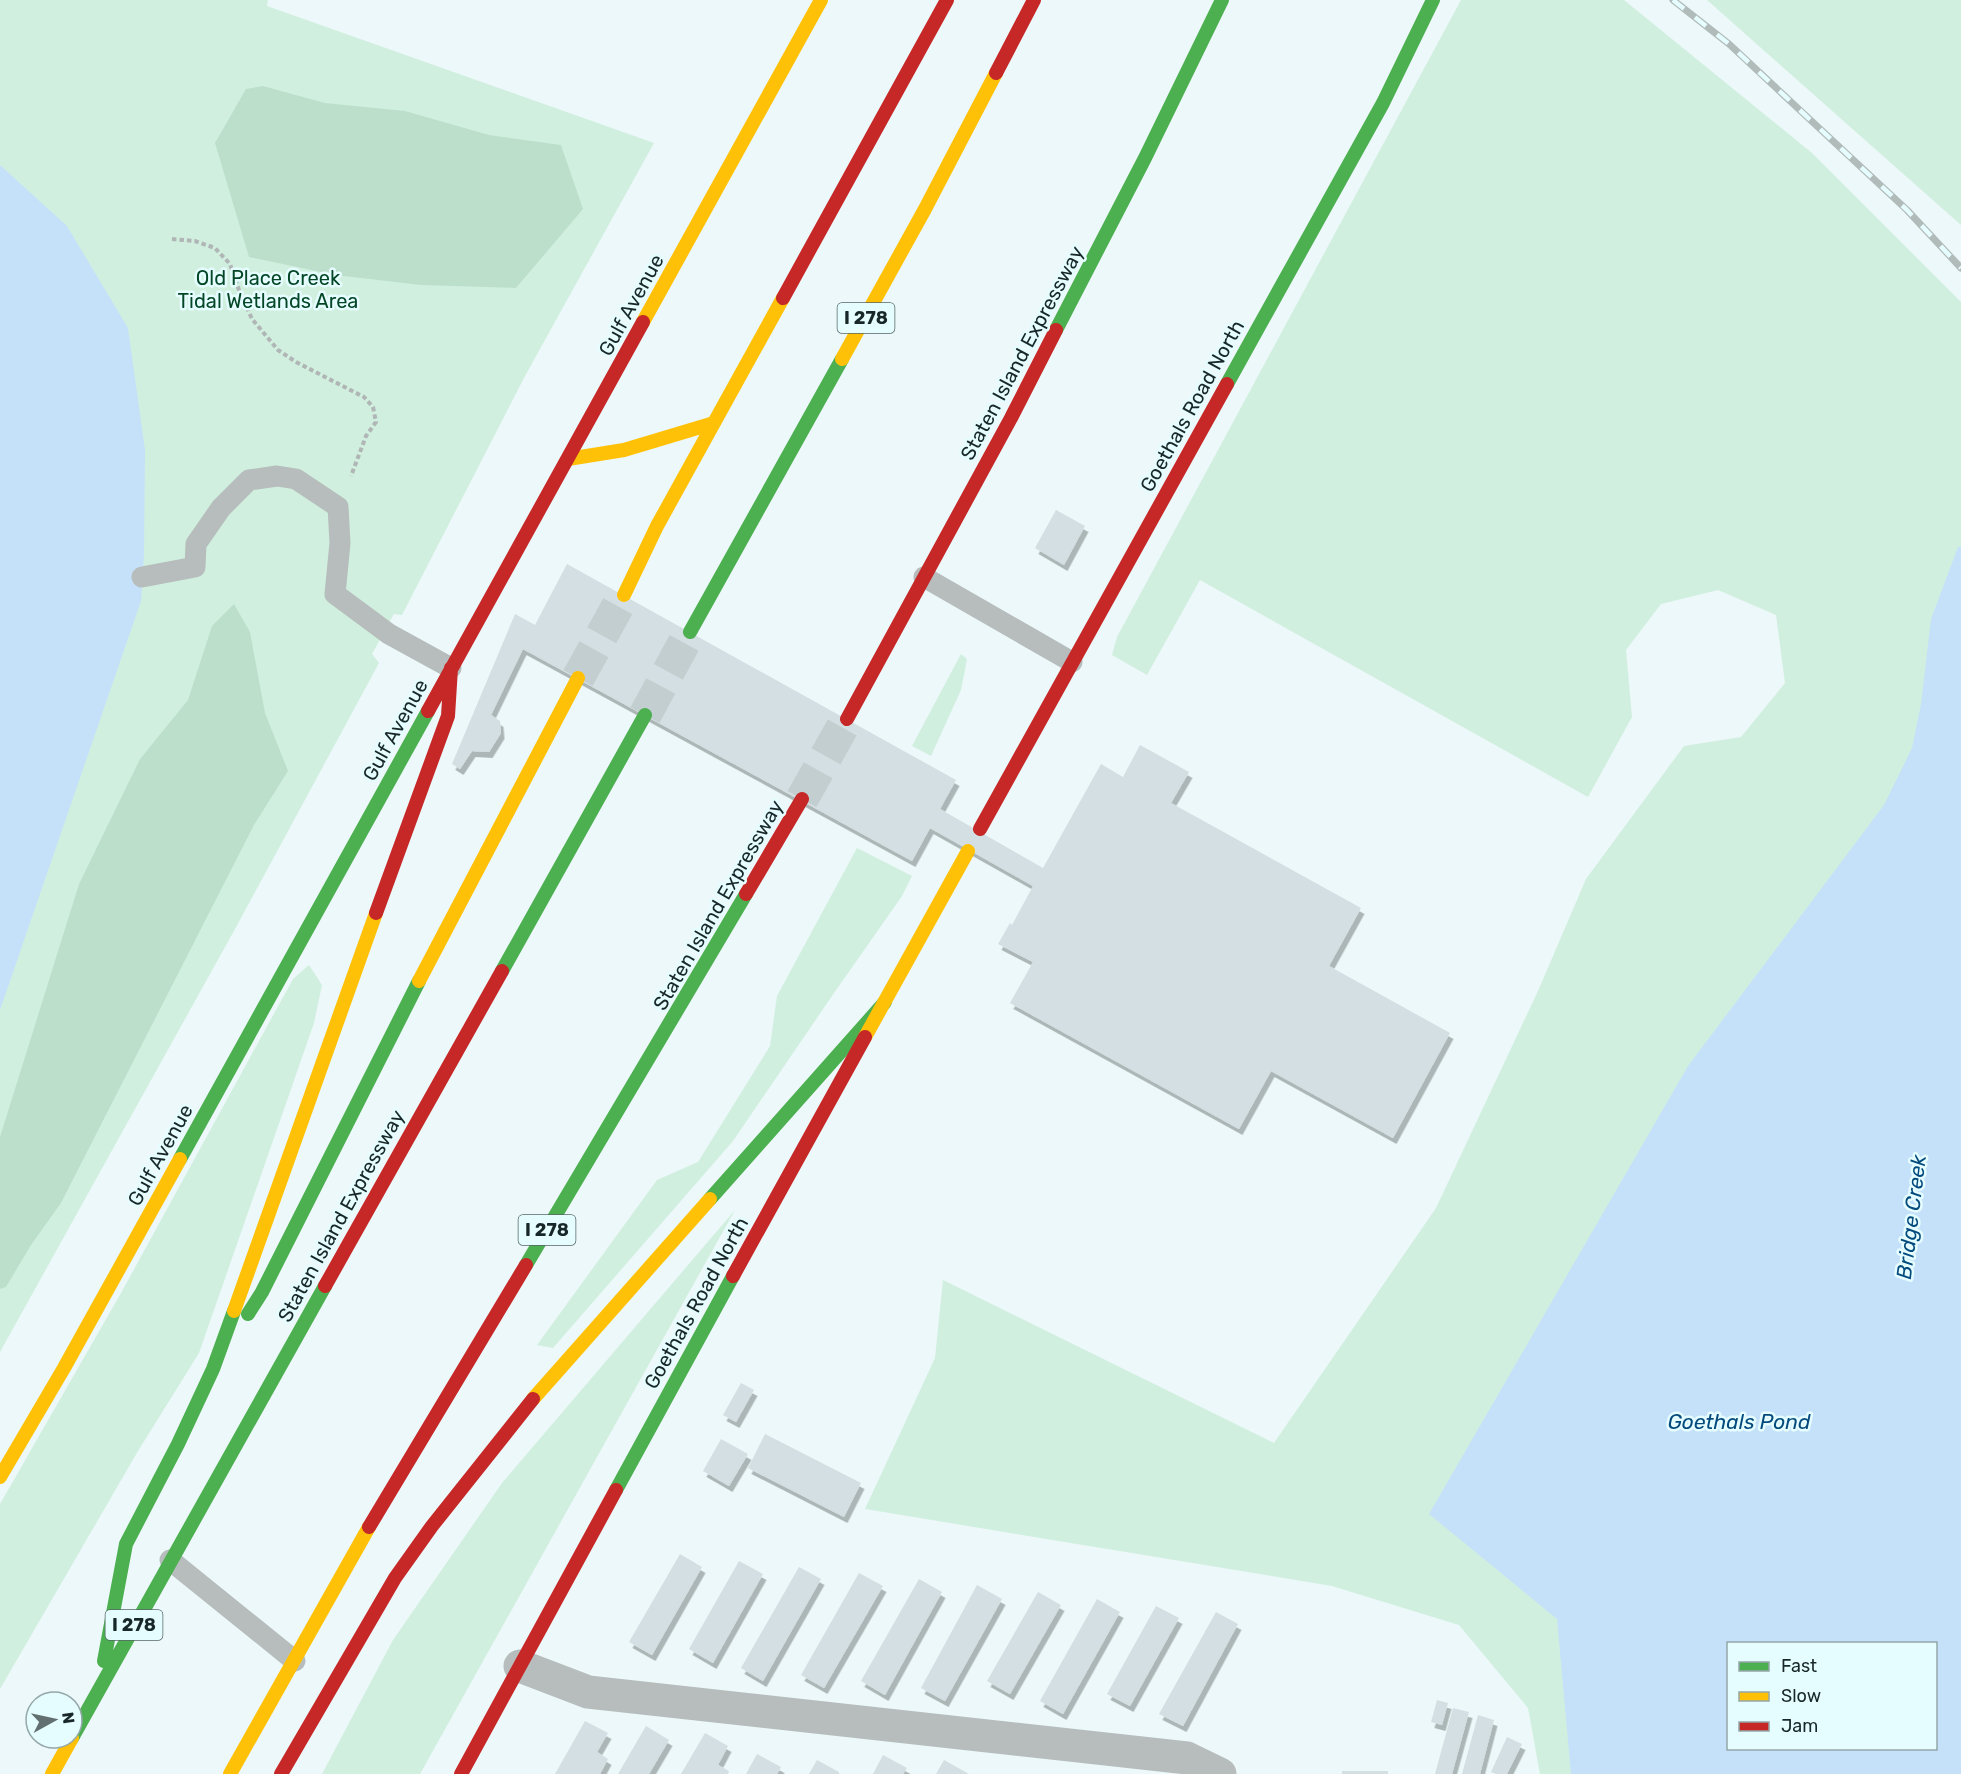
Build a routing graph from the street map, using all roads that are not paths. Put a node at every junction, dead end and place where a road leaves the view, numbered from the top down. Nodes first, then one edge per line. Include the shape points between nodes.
1 (821, 0) edge
2 (947, 0) edge
3 (1034, 0) edge
4 (1222, 0) edge
5 (1433, 0) edge
6 (714, 423) junction
7 (568, 459) junction
8 (142, 577) dead end
9 (924, 577) junction
10 (624, 595) tunnel mouth
11 (690, 632) tunnel mouth
12 (1072, 662) junction
13 (452, 668) junction
14 (578, 678) tunnel mouth
15 (645, 715) tunnel mouth
16 (847, 719) tunnel mouth
17 (802, 800) tunnel mouth
18 (980, 829) dead end
19 (968, 851) dead end
20 (885, 1002) junction
21 (213, 1369) junction
22 (0, 1477) edge
23 (170, 1560) junction
24 (295, 1661) junction
25 (520, 1666) junction
26 (98, 1691) junction
27 (84, 1716) edge
28 (65, 1750) edge
29 (52, 1774) edge
30 (230, 1774) edge
31 (280, 1774) edge
32 (461, 1774) edge
33 (1220, 1774) edge

1 - 7 main road, Gulf Avenue
2 - 6 main road
3 - 11 main road, I 278 via 920,219
4 - 9 main road, Staten Island Expressway via 1011,418
5 - 12 main road, Goethals Road North via 1383,103
6 - 7 main road via 621,452
6 - 10 main road
7 - 13 main road, Gulf Avenue
8 - 13 lane via 195,567 196,544 221,508 249,480 277,476 296,479 338,507 340,543 335,594 389,634
9 - 12 lane
9 - 16 main road, Staten Island Expressway
12 - 18 main road, Goethals Road North
13 - 21 main road via 448,716
13 - 22 main road, Gulf Avenue via 31,1428
14 - 21 main road via 379,1057 262,1292
15 - 23 main road, Staten Island Expressway / I 278
17 - 24 main road, Staten Island Expressway / I 278 via 424,1432
19 - 20 main road, Goethals Road North
20 - 25 main road, Goethals Road North
20 - 31 main road via 522,1412 477,1468 395,1578
21 - 26 main road via 126,1544
23 - 24 lane
23 - 26 main road, Staten Island Expressway / I 278
24 - 30 main road, Staten Island Expressway / I 278
25 - 32 main road, Goethals Road North
25 - 33 street via 588,1692 1186,1758
26 - 27 main road, Staten Island Expressway / I 278
28 - 29 main road, Staten Island Expressway / I 278

